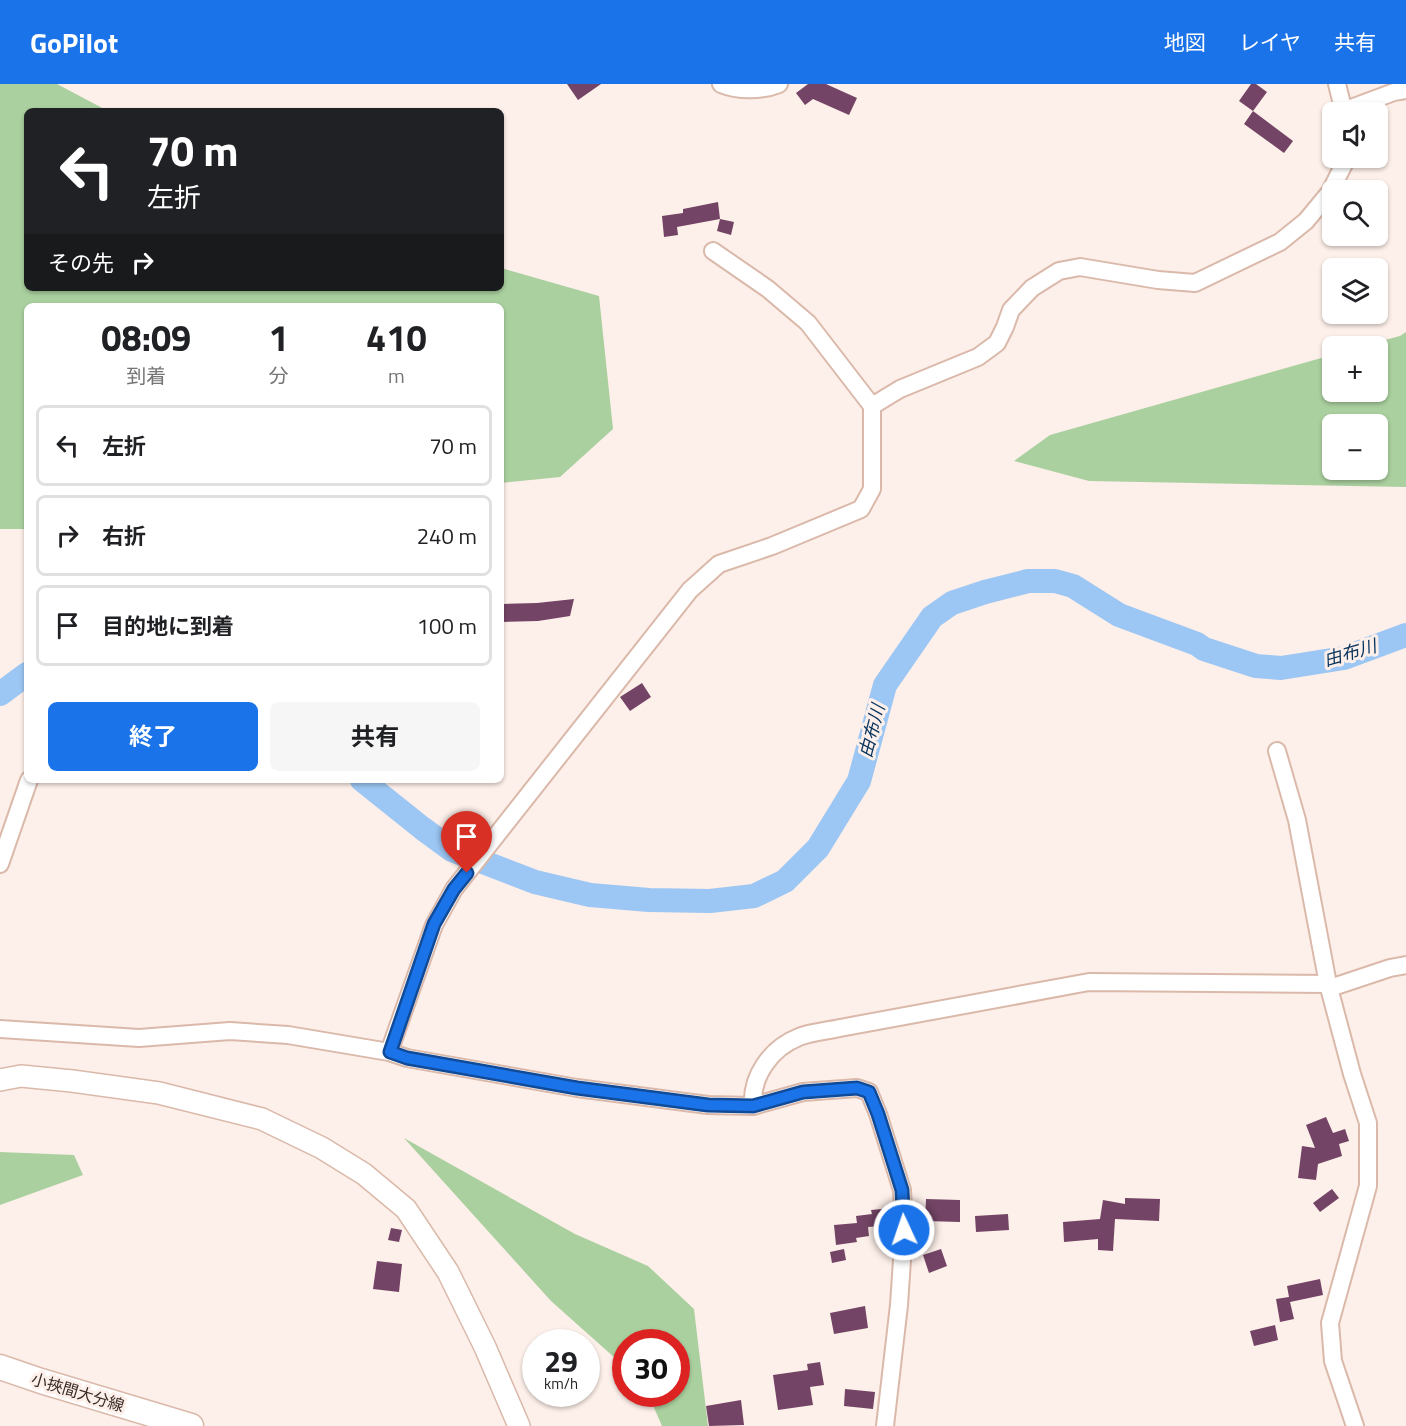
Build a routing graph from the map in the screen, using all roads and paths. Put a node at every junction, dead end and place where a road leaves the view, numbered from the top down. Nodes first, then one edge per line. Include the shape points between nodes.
1 (721, 84) edge
2 (778, 84) edge
3 (1337, 84) edge
4 (1406, 90) edge
5 (1341, 102) edge
6 (1368, 102) edge
7 (1342, 168) edge
8 (713, 251) dead end
9 (872, 406) junction
10 (1277, 751) dead end
11 (28, 783) edge
12 (0, 864) edge
13 (1406, 965) edge
14 (1329, 986) junction
15 (0, 1029) edge
16 (390, 1052) junction
17 (0, 1080) edge
18 (753, 1106) junction
19 (0, 1367) edge
20 (191, 1426) edge
21 (519, 1426) edge
22 (885, 1426) edge
23 (1355, 1426) edge

1 - 2 street via 732,88 770,88
3 - 5 street
4 - 6 street
7 - 9 street via 1330,192 1306,221 1280,242 1195,283 1080,267 1059,271 1032,288 1011,310 997,343 978,357 900,389
8 - 9 street via 808,323
9 - 16 street via 872,489 861,510 719,564 690,590 454,889 434,924
10 - 14 street via 1297,820
11 - 12 street
13 - 14 street
14 - 18 street via 1089,982 840,1028 799,1037 778,1048 762,1067
14 - 23 street via 1368,1123 1368,1186 1330,1323 1333,1361
15 - 16 street via 139,1038 242,1032 288,1035
16 - 18 street via 577,1088 708,1105
17 - 21 street via 21,1076 148,1092 262,1119 364,1174 406,1209 448,1272
18 - 22 street via 803,1092 857,1088 869,1092 902,1190 899,1305
19 - 20 main road, 小挾間大分線

